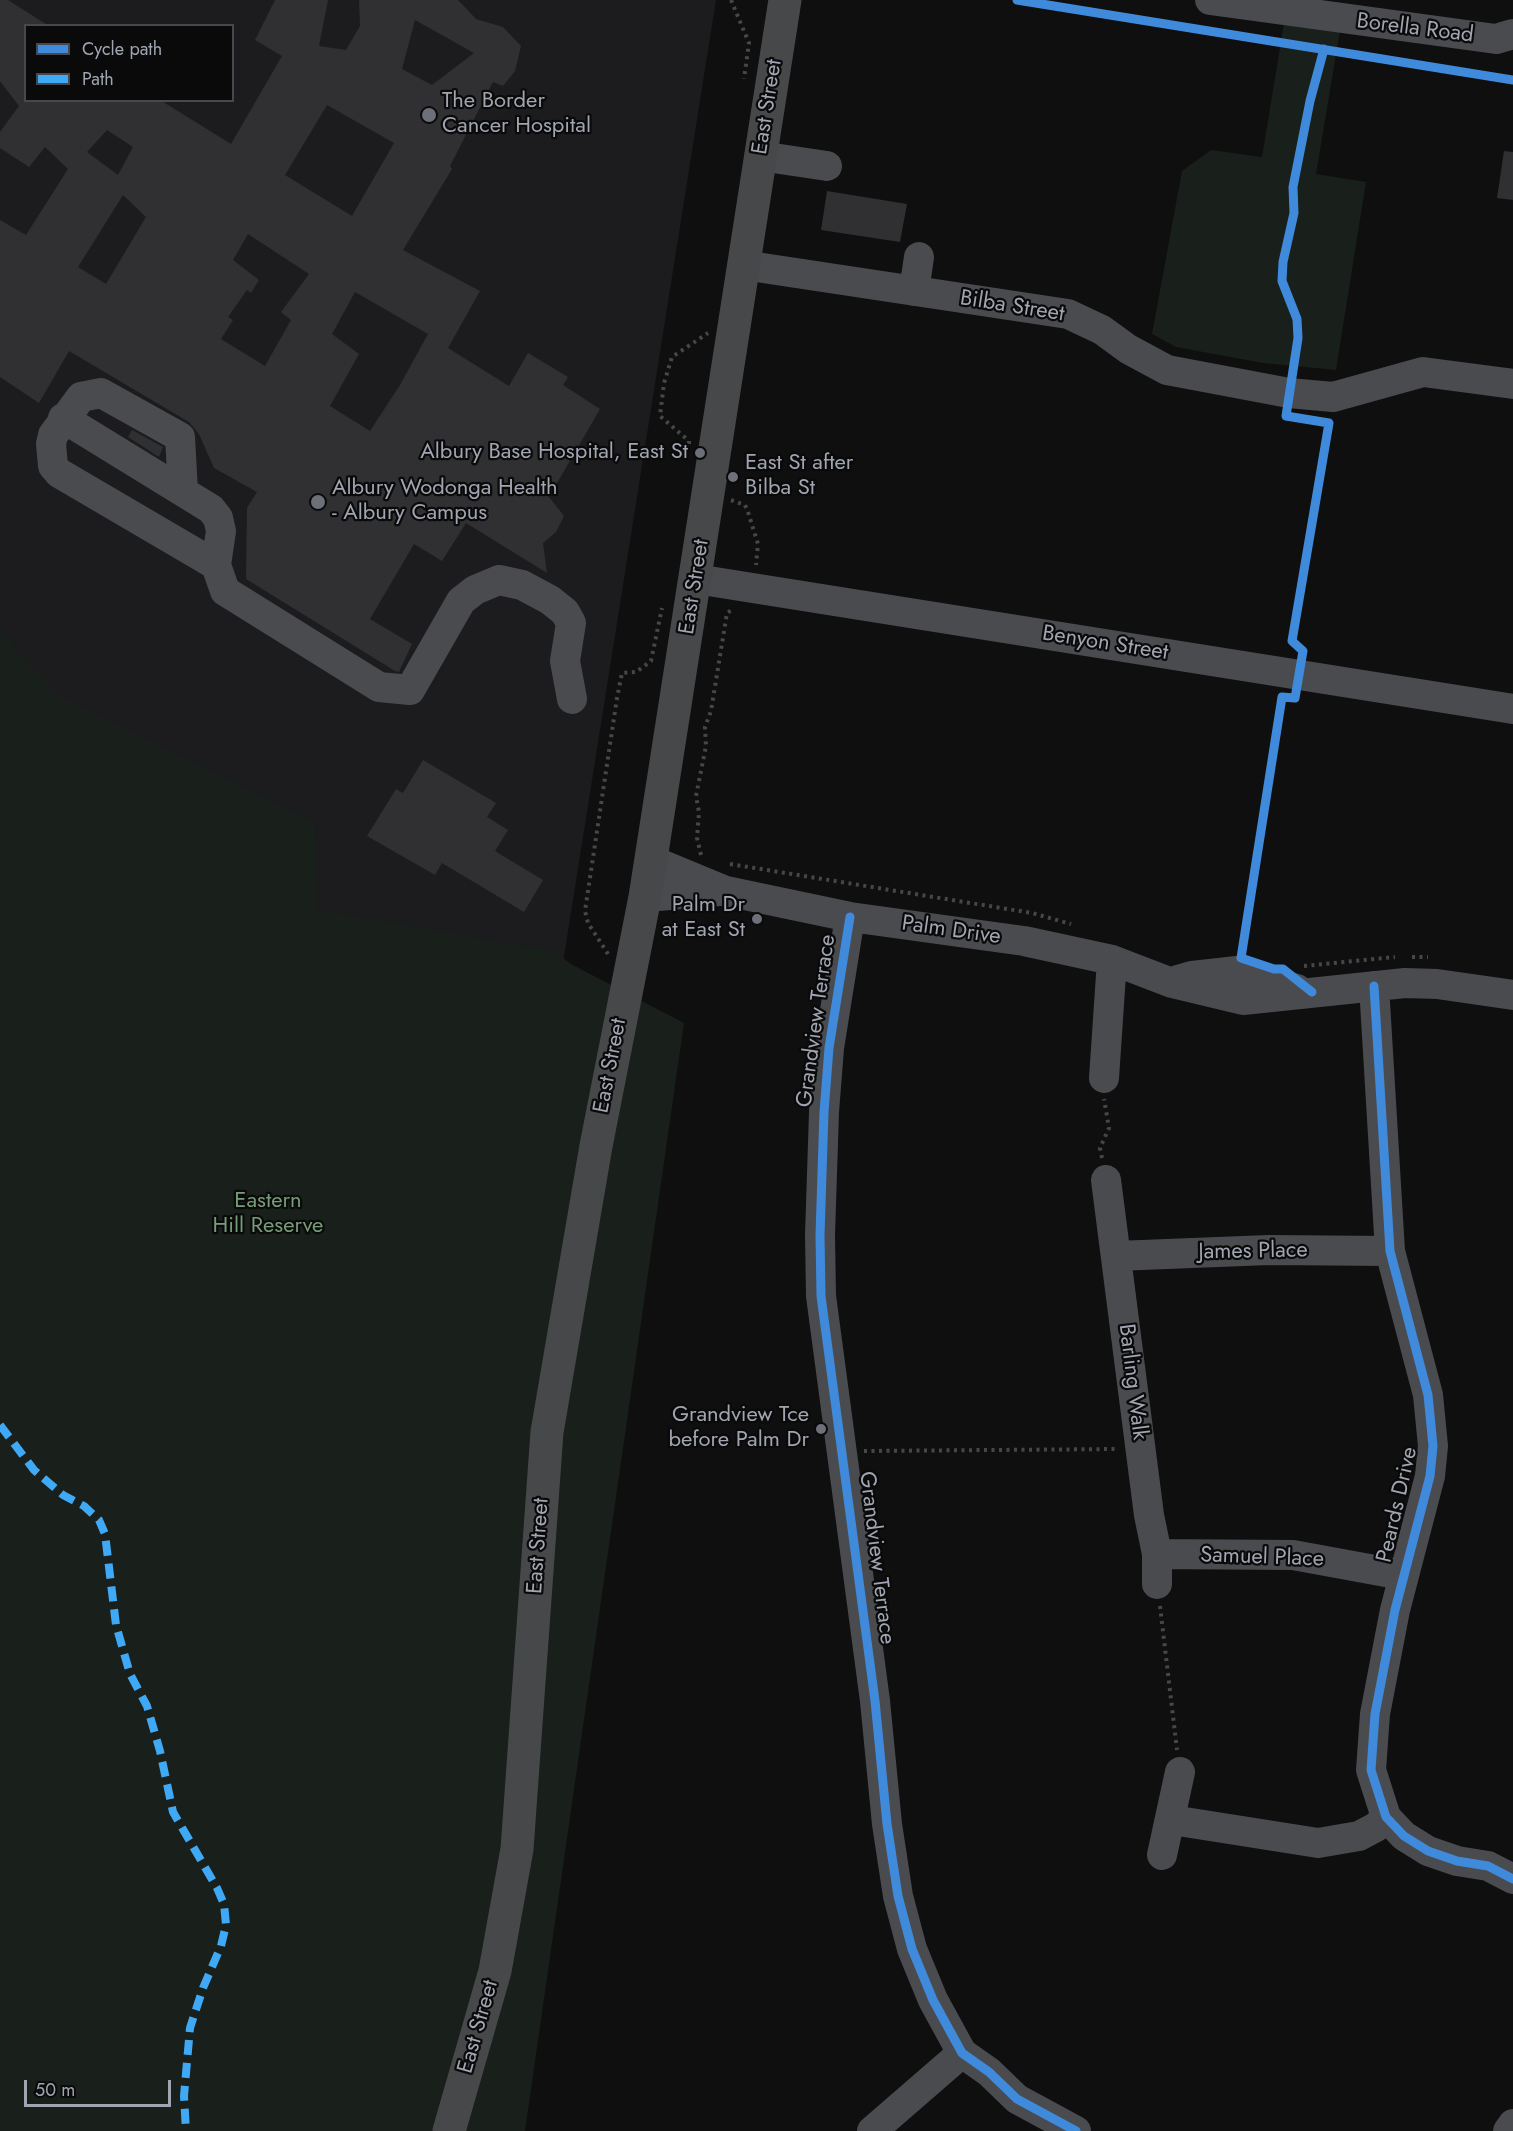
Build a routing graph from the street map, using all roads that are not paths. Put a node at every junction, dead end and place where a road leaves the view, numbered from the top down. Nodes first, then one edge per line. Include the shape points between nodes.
1 (785, 0) edge
2 (1210, 0) edge
3 (1513, 34) edge
4 (760, 156) junction
5 (826, 166) dead end
6 (919, 257) dead end
7 (743, 265) junction
8 (914, 291) junction
9 (1513, 384) edge
10 (63, 418) junction
11 (183, 491) junction
12 (210, 561) junction
13 (696, 579) junction
14 (572, 699) dead end
15 (1513, 709) edge
16 (651, 860) junction
17 (724, 877) junction
18 (645, 897) junction
19 (850, 917) junction
20 (1112, 960) junction
21 (1374, 986) junction
22 (1513, 995) edge
23 (1104, 1078) road end
24 (1106, 1180) road end
25 (1390, 1251) junction
26 (1116, 1256) junction
27 (1157, 1554) junction
28 (1402, 1575) junction
29 (1157, 1584) road end
30 (1180, 1772) road end
31 (1386, 1817) junction
32 (1172, 1820) junction
33 (1162, 1855) dead end
34 (1513, 1879) edge
35 (962, 2053) junction
36 (1513, 2124) edge
37 (449, 2131) edge
38 (872, 2131) edge
39 (1076, 2131) edge
40 (1508, 2131) edge

1 - 4 main road, East Street
2 - 3 street, Borella Road via 1496,39
4 - 5 street
4 - 7 main road, East Street
6 - 8 street
7 - 8 street, Bilba Street
7 - 13 main road, East Street
8 - 9 street, Bilba Street via 1068,314 1167,370 1289,393 1334,397 1423,372
10 - 11 street
10 - 11 street via 81,397 101,393 180,436
10 - 12 street via 51,444 53,466 60,473
11 - 12 street via 218,518 221,531
12 - 14 street via 225,591 379,687 410,690 461,601 499,580 522,585 550,600 572,623 565,662
13 - 15 street, Benyon Street
13 - 16 main road, East Street
16 - 17 street, Palm Drive
16 - 18 main road, East Street
17 - 18 street, Palm Drive
17 - 19 street, Palm Drive
18 - 37 main road, East Street via 596,1146 547,1432 517,1849 495,1971
19 - 20 street, Palm Drive via 1024,941
19 - 35 street, Grandview Terrace via 830,1048 820,1202 822,1296 898,1896 912,1949 933,2000
20 - 21 street, Palm Drive via 1172,982 1244,1000
20 - 23 street
21 - 22 street, Palm Drive via 1405,982 1437,984
21 - 25 street, Peards Drive
24 - 26 street, Barling Walk
25 - 26 street, James Place via 1269,1250
25 - 28 street, Peards Drive via 1428,1395 1433,1432 1430,1476
26 - 27 street, Barling Walk
27 - 28 street, Samuel Place via 1293,1555
27 - 29 street, Barling Walk
28 - 31 street, Peards Drive via 1371,1752 1371,1770
30 - 32 street
31 - 32 street via 1359,1836 1318,1843
31 - 34 street, Peards Drive via 1404,1836 1428,1851 1488,1866
32 - 33 street
35 - 38 street
35 - 39 street, Grandview Terrace via 1017,2099
36 - 40 street

